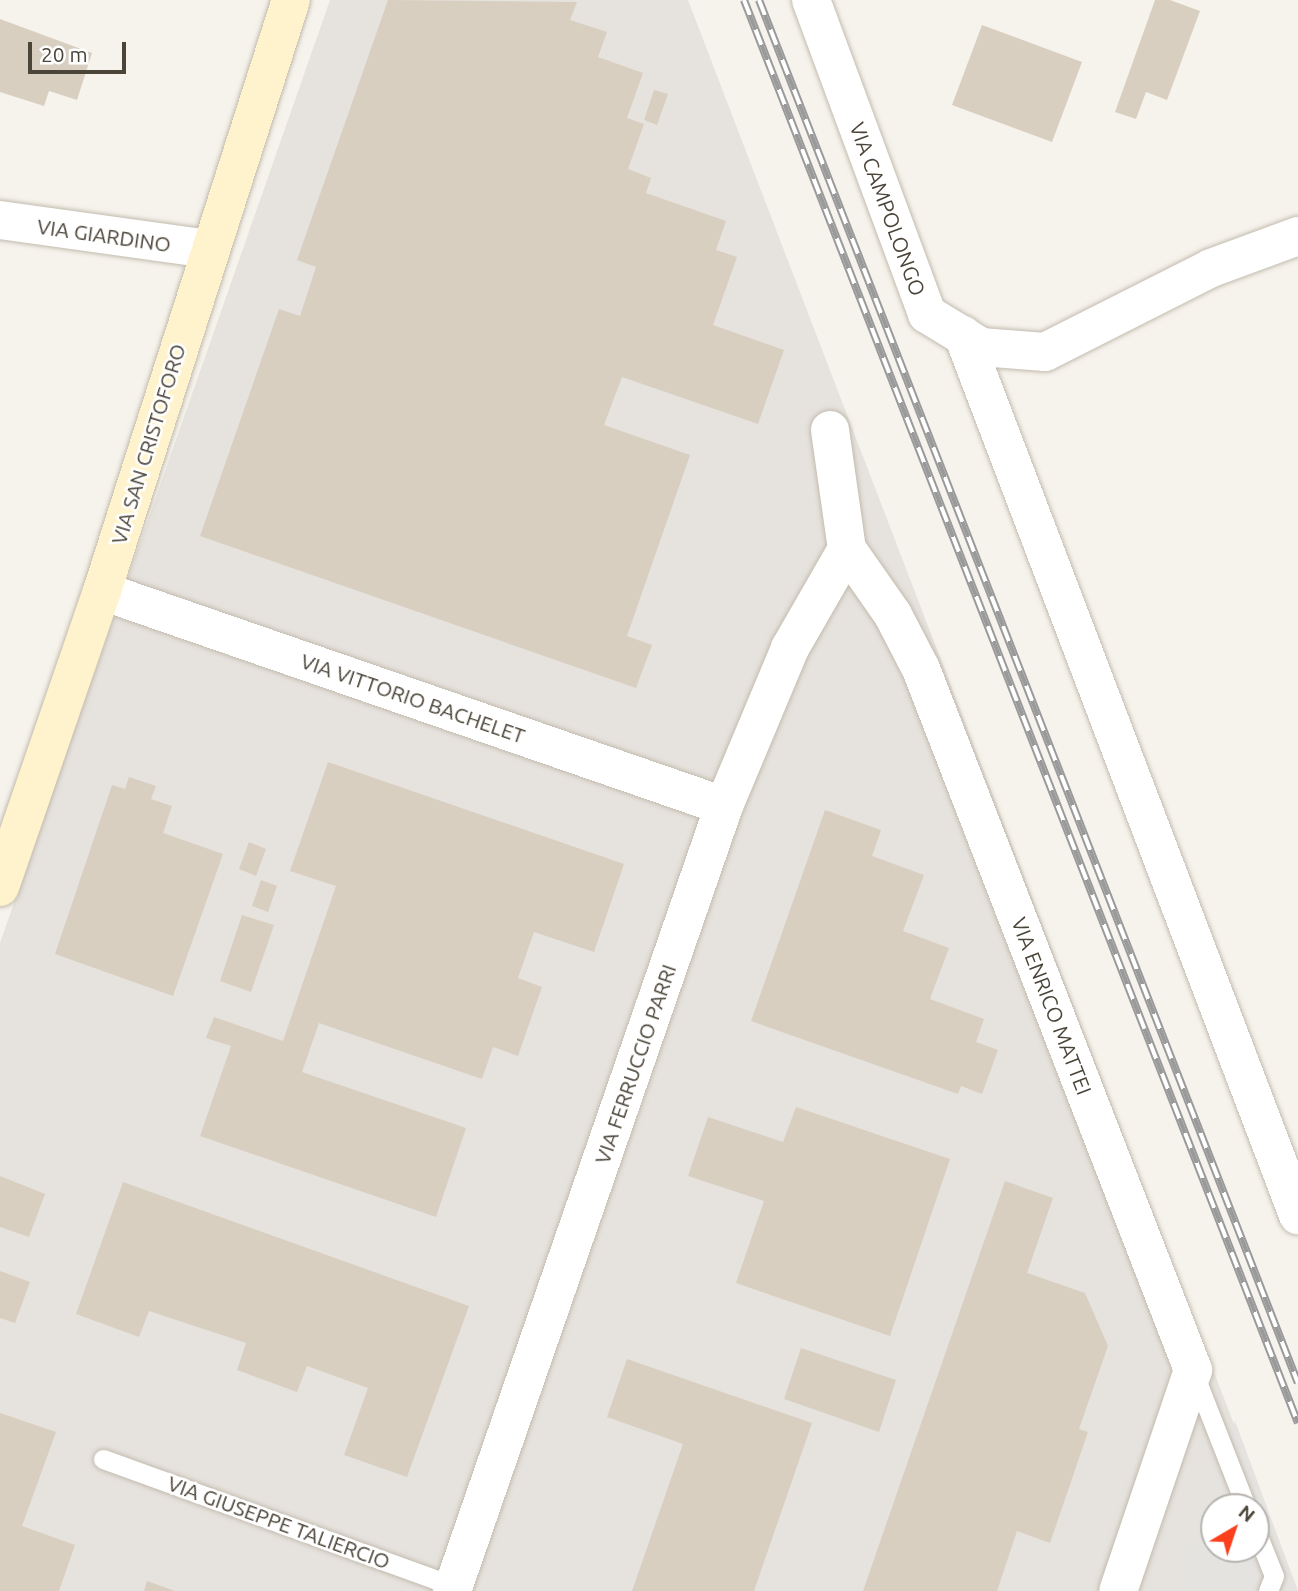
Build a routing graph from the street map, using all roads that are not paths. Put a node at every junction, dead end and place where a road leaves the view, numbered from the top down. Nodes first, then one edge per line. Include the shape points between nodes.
1 (291, 0) edge
2 (811, 0) edge
3 (0, 220) edge
4 (1298, 236) edge
5 (209, 249) junction
6 (963, 335) junction
7 (830, 430) dead end
8 (847, 549) junction
9 (102, 591) junction
10 (724, 806) junction
11 (0, 887) edge
12 (1298, 1215) edge
13 (1193, 1370) junction
14 (103, 1459) dead end
15 (1241, 1493) edge
16 (1269, 1563) edge
17 (453, 1588) edge
18 (1118, 1591) edge
19 (1268, 1591) edge

1 - 5 street, VIA SAN CRISTOFORO
2 - 6 street, VIA CAMPOLONGO via 927,314
3 - 5 street, VIA GIARDINO
4 - 6 street, VIA CAMPOLONGO via 1211,268 1045,352 981,346
5 - 9 street, VIA SAN CRISTOFORO
6 - 12 street
7 - 8 street, VIA ENRICO MATTEI
8 - 10 street, VIA FERRUCCIO PARRI via 790,648
8 - 13 street, VIA ENRICO MATTEI via 893,615 921,669
9 - 10 street, VIA VITTORIO BACHELET
9 - 11 street, VIA SAN CRISTOFORO
10 - 17 street, VIA FERRUCCIO PARRI
13 - 15 lane
13 - 18 street
14 - 17 lane, VIA GIUSEPPE TALIERCIO
16 - 19 lane via 1274,1576

